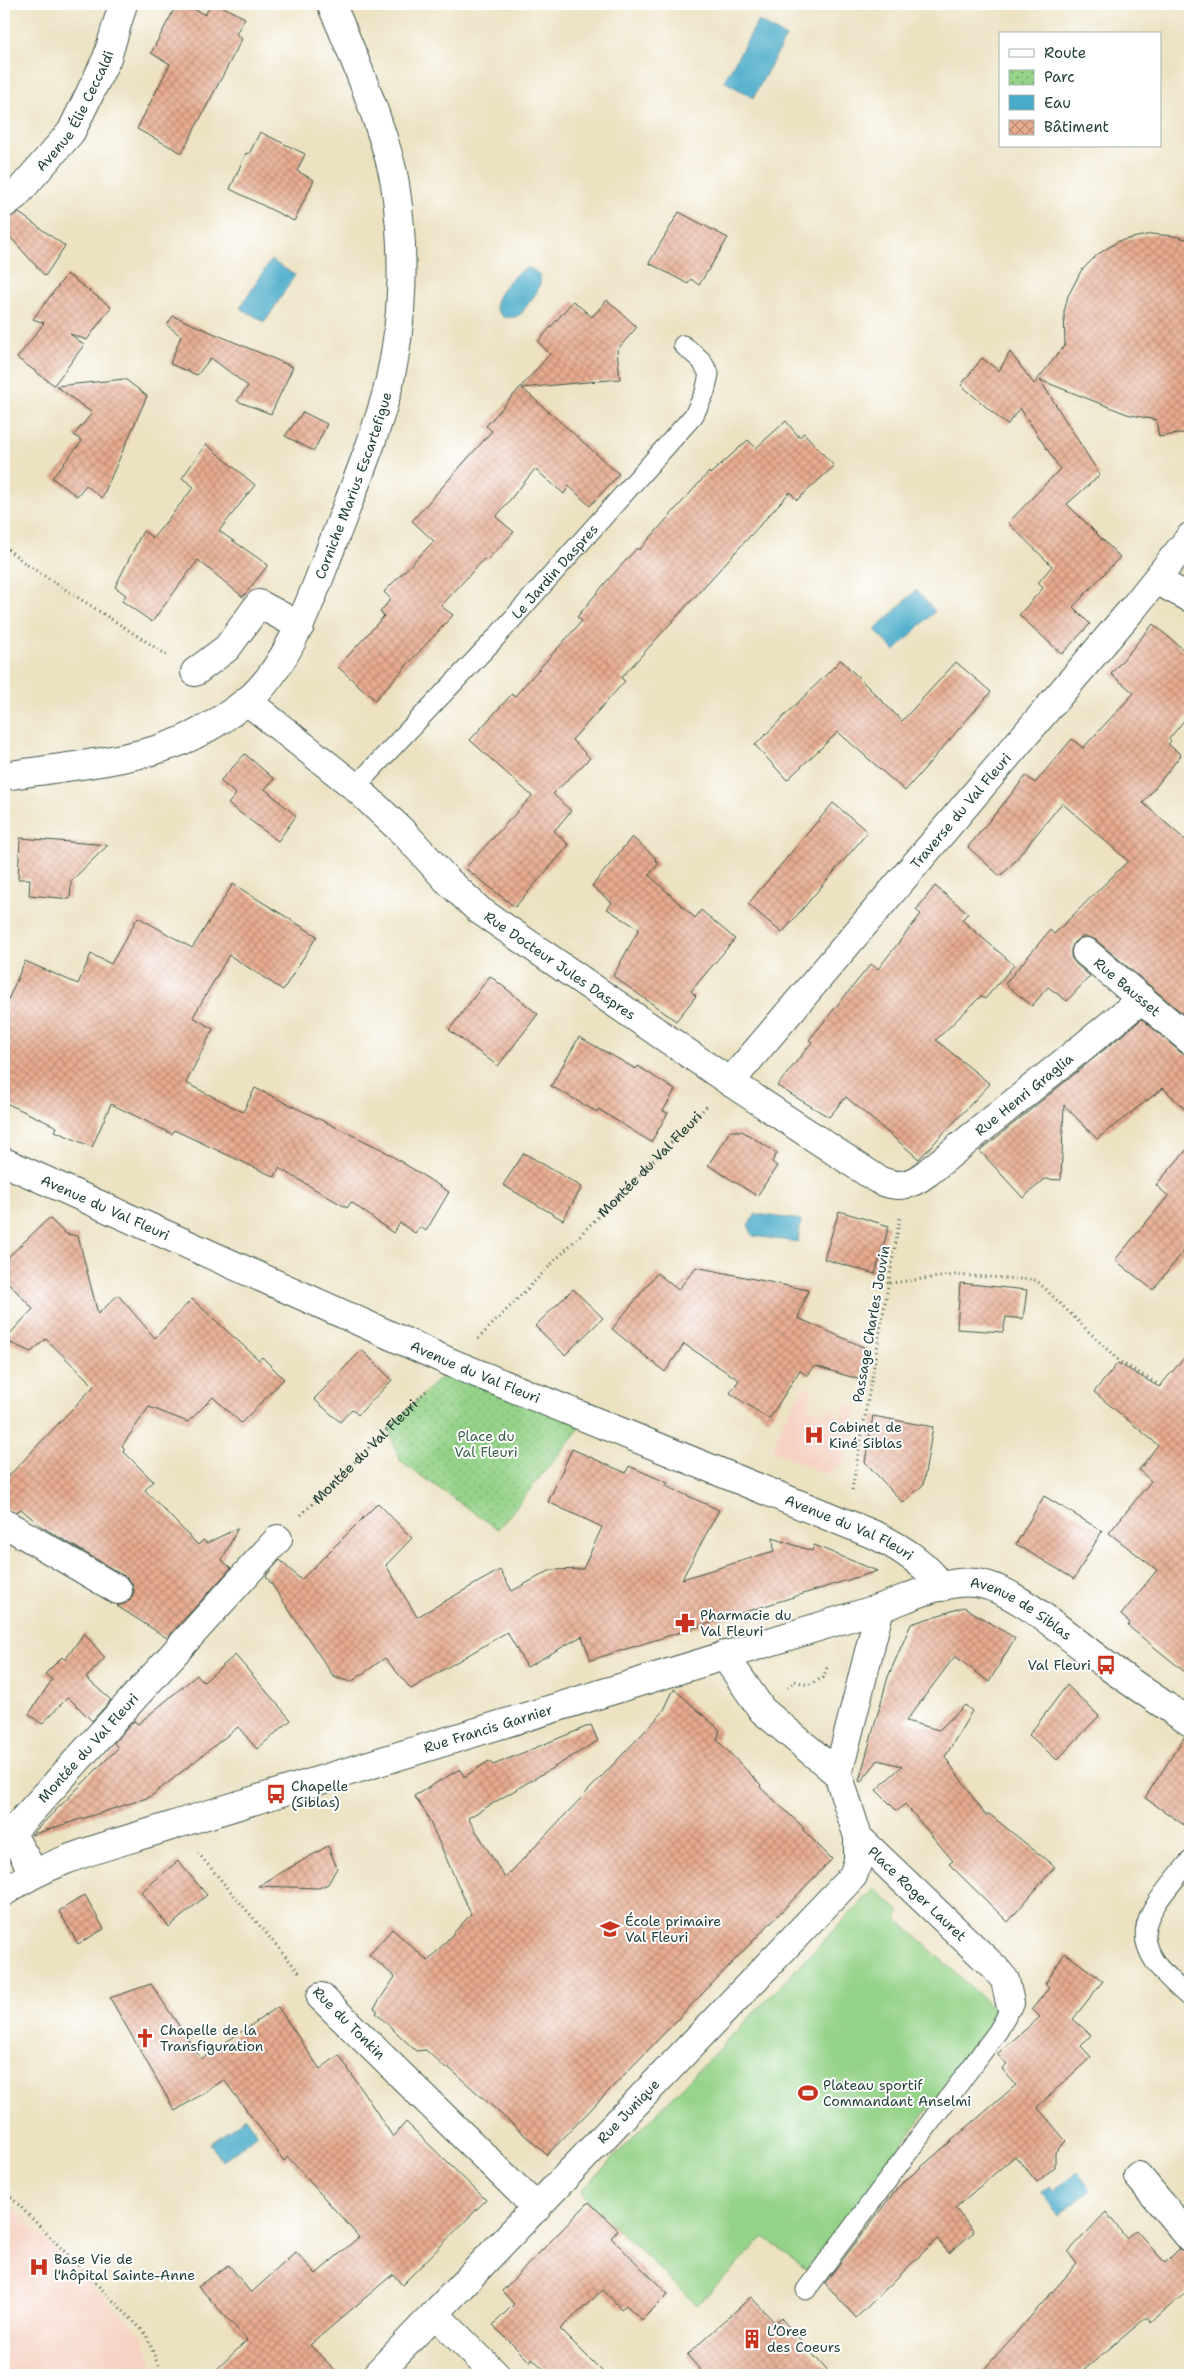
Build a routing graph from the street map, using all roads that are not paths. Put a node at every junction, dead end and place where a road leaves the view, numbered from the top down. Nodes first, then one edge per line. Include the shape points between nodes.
1 (123, 4) edge
2 (331, 4) edge
3 (4, 204) edge
4 (683, 345) dead end
5 (1190, 538) edge
6 (1156, 580) junction
7 (1190, 598) edge
8 (300, 626) junction
9 (195, 672) road end
10 (247, 701) junction
11 (4, 776) edge
12 (355, 788) junction
13 (1086, 952) dead end
14 (1142, 999) junction
15 (1190, 1040) edge
16 (730, 1082) junction
17 (4, 1162) edge
18 (904, 1186) joint
19 (4, 1523) edge
20 (278, 1538) road end
21 (942, 1587) junction
22 (118, 1590) dead end
23 (880, 1608) junction
24 (724, 1655) junction
25 (1190, 1722) edge
26 (838, 1774) junction
27 (7, 1836) edge
28 (858, 1837) junction
29 (1190, 1862) edge
30 (34, 1873) junction
31 (4, 1892) edge
32 (321, 1997) road end
33 (1190, 1998) edge
34 (1010, 2003) joint
35 (1138, 2176) dead end
36 (537, 2208) junction
37 (1190, 2238) edge
38 (806, 2290) dead end
39 (435, 2314) junction
40 (376, 2375) edge
41 (496, 2375) edge

1 - 3 street, Avenue Élie Ceccaldi via 107,58 71,132 16,195
2 - 8 street, Corniche Marius Escartefigue via 387,148 395,182 402,277 396,348 381,409
4 - 12 lane, Le Jardin Daspres via 701,360 709,374 694,415 491,643
5 - 6 street, Traverse du Val Fleuri
6 - 7 street
6 - 16 street, Traverse du Val Fleuri
8 - 9 street via 259,604 227,648
8 - 10 street, Corniche Marius Escartefigue via 260,689
10 - 11 street, Corniche Marius Escartefigue via 212,725 164,748
10 - 12 street, Rue Docteur Jules Daspres
12 - 16 street, Rue Docteur Jules Daspres via 479,910
13 - 14 street, Rue Bausset
14 - 15 street, Rue Bausset
14 - 18 street, Rue Henri Graglia via 927,1173
16 - 18 street, Rue Docteur Jules Daspres via 877,1179
17 - 21 street, Avenue du Val Fleuri via 454,1364 893,1544 931,1571
19 - 22 street
20 - 27 street, Montée du Val Fleuri
21 - 23 street, Rue Francis Garnier
21 - 25 street, Avenue de Siblas via 977,1583 1018,1600
23 - 24 street, Rue Francis Garnier
23 - 26 street
24 - 26 street via 762,1710
24 - 30 street, Rue Francis Garnier via 174,1825
26 - 28 street, Place Roger Lauret
27 - 30 street, Montée du Val Fleuri
28 - 34 street, Place Roger Lauret via 995,1968 1005,1980
28 - 36 street, Rue Junique via 858,1861 853,1876
29 - 33 lane via 1148,1915 1146,1933 1148,1948 1158,1968
30 - 31 street, Rue Francis Garnier
32 - 36 street, Rue du Tonkin
34 - 38 lane via 998,2031
35 - 37 street
36 - 39 street, Rue Junique
39 - 40 street, Rue Junique
39 - 41 street

